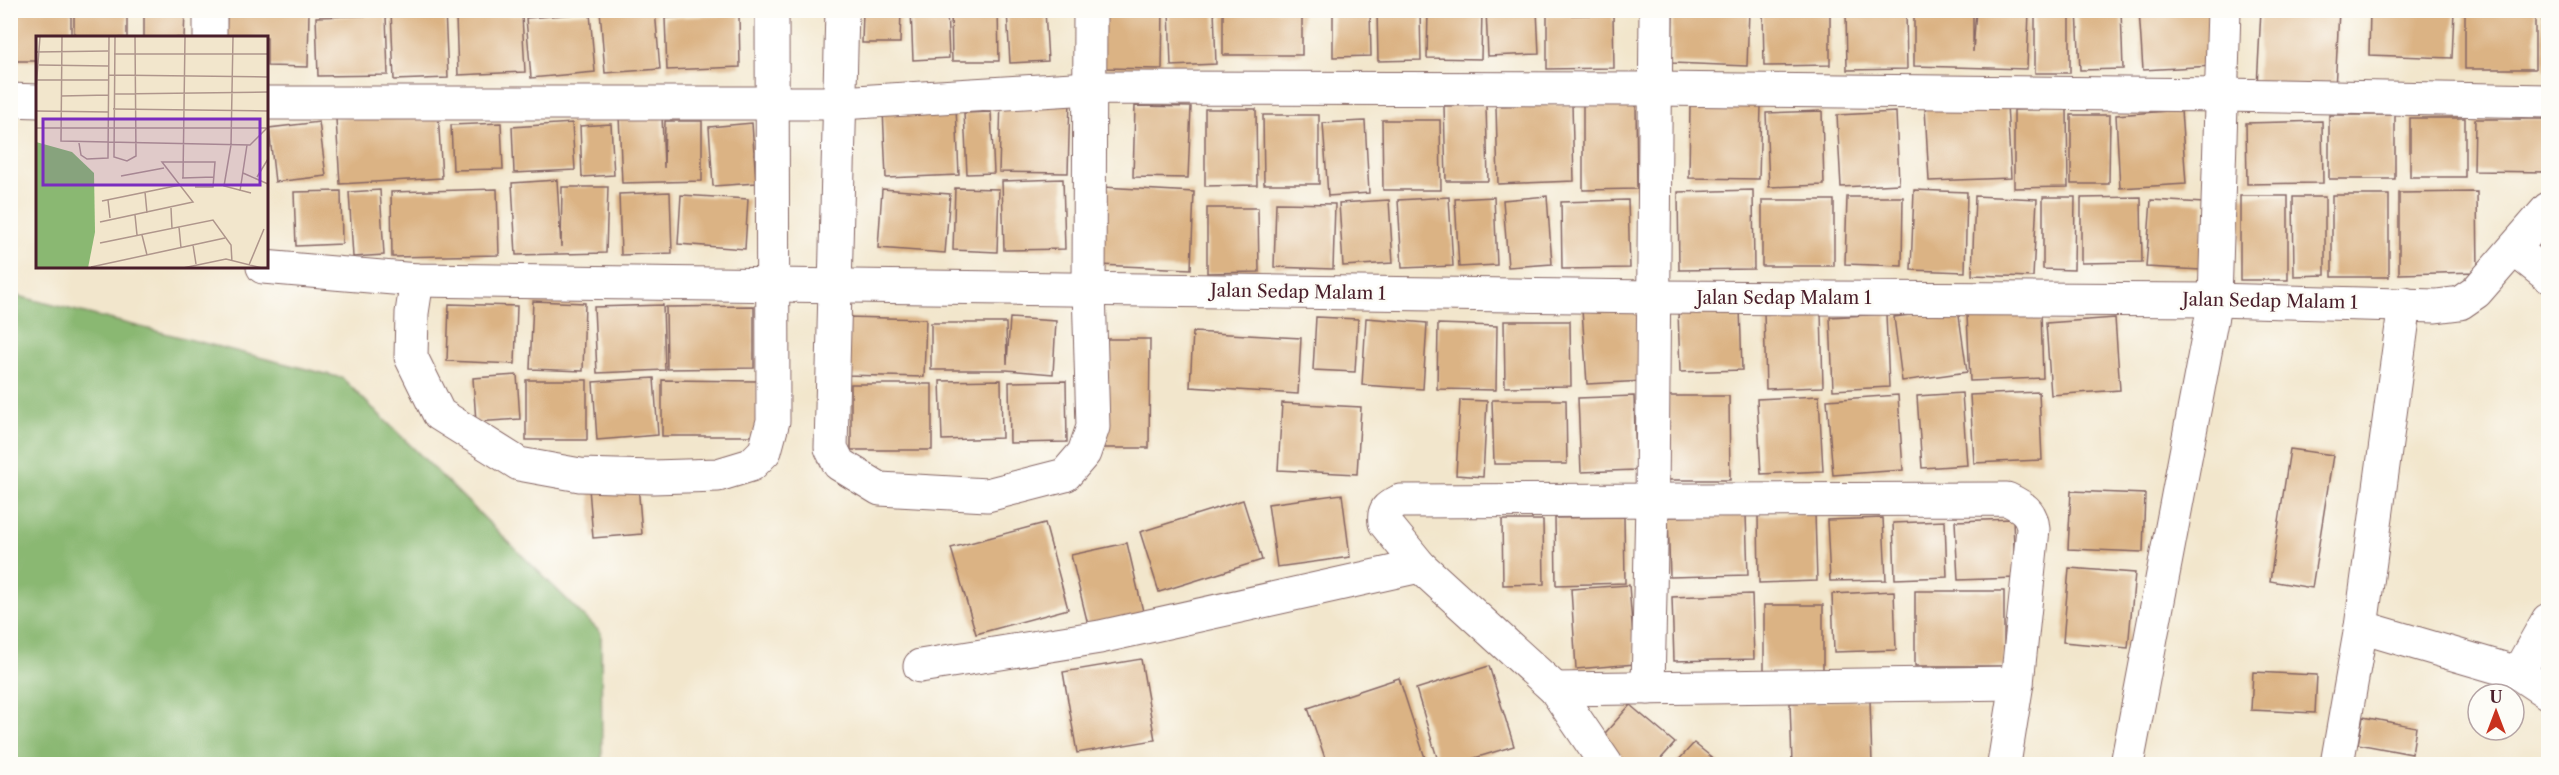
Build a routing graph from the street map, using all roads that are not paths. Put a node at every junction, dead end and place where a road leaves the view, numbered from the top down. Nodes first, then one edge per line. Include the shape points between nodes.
1 (210, 10) edge
2 (772, 10) edge
3 (842, 10) edge
4 (1090, 10) edge
5 (1656, 10) edge
6 (2224, 10) edge
7 (210, 36) edge
8 (1090, 88) junction
9 (1656, 89) junction
10 (2223, 95) junction
11 (10, 100) edge
12 (36, 100) edge
13 (2548, 101) edge
14 (268, 103) edge
15 (840, 103) junction
16 (771, 104) junction
17 (2548, 209) edge
18 (2514, 249) junction
19 (268, 267) edge
20 (2548, 276) edge
21 (417, 280) junction
22 (773, 284) junction
23 (836, 285) junction
24 (1089, 289) junction
25 (1653, 297) junction
26 (2215, 300) junction
27 (2405, 304) junction
28 (1652, 501) junction
29 (1420, 566) junction
30 (2548, 620) edge
31 (2361, 627) junction
32 (920, 666) dead end
33 (2518, 673) junction
34 (2017, 683) junction
35 (1648, 688) junction
36 (1555, 689) junction
37 (2548, 693) edge
38 (1606, 765) edge
39 (2004, 765) edge
40 (2127, 765) edge
41 (2337, 765) edge

1 - 7 street
2 - 16 street
3 - 15 street
4 - 8 street
5 - 9 street
6 - 10 street
8 - 9 street
8 - 15 street
8 - 24 street
9 - 10 street
9 - 25 street
10 - 13 street
10 - 26 street
11 - 12 street
14 - 16 street
15 - 16 street
15 - 23 street
16 - 22 street
17 - 18 street
18 - 20 street
18 - 27 street, Jalan Sedap Malam 1 via 2476,292 2460,303
19 - 21 street, Jalan Sedap Malam 1
21 - 22 street, Jalan Sedap Malam 1
21 - 22 street via 411,357 439,414 519,464 579,475 653,477 718,475 751,465 765,451 773,421
22 - 23 street, Jalan Sedap Malam 1
23 - 24 street, Jalan Sedap Malam 1
23 - 24 street via 831,448 838,464 880,489 987,495 1065,475 1084,453 1093,427
24 - 25 street, Jalan Sedap Malam 1
25 - 26 street, Jalan Sedap Malam 1
25 - 28 street
26 - 27 street, Jalan Sedap Malam 1
26 - 40 street
27 - 31 street
28 - 29 street via 1400,501 1387,507 1383,514 1385,523
28 - 34 street via 2007,499 2020,505 2029,513 2033,529
28 - 35 street
29 - 32 street via 1100,637
29 - 36 street
30 - 33 street
31 - 33 street
31 - 41 street
33 - 37 street
34 - 35 street
34 - 39 street
35 - 36 street
36 - 38 street

